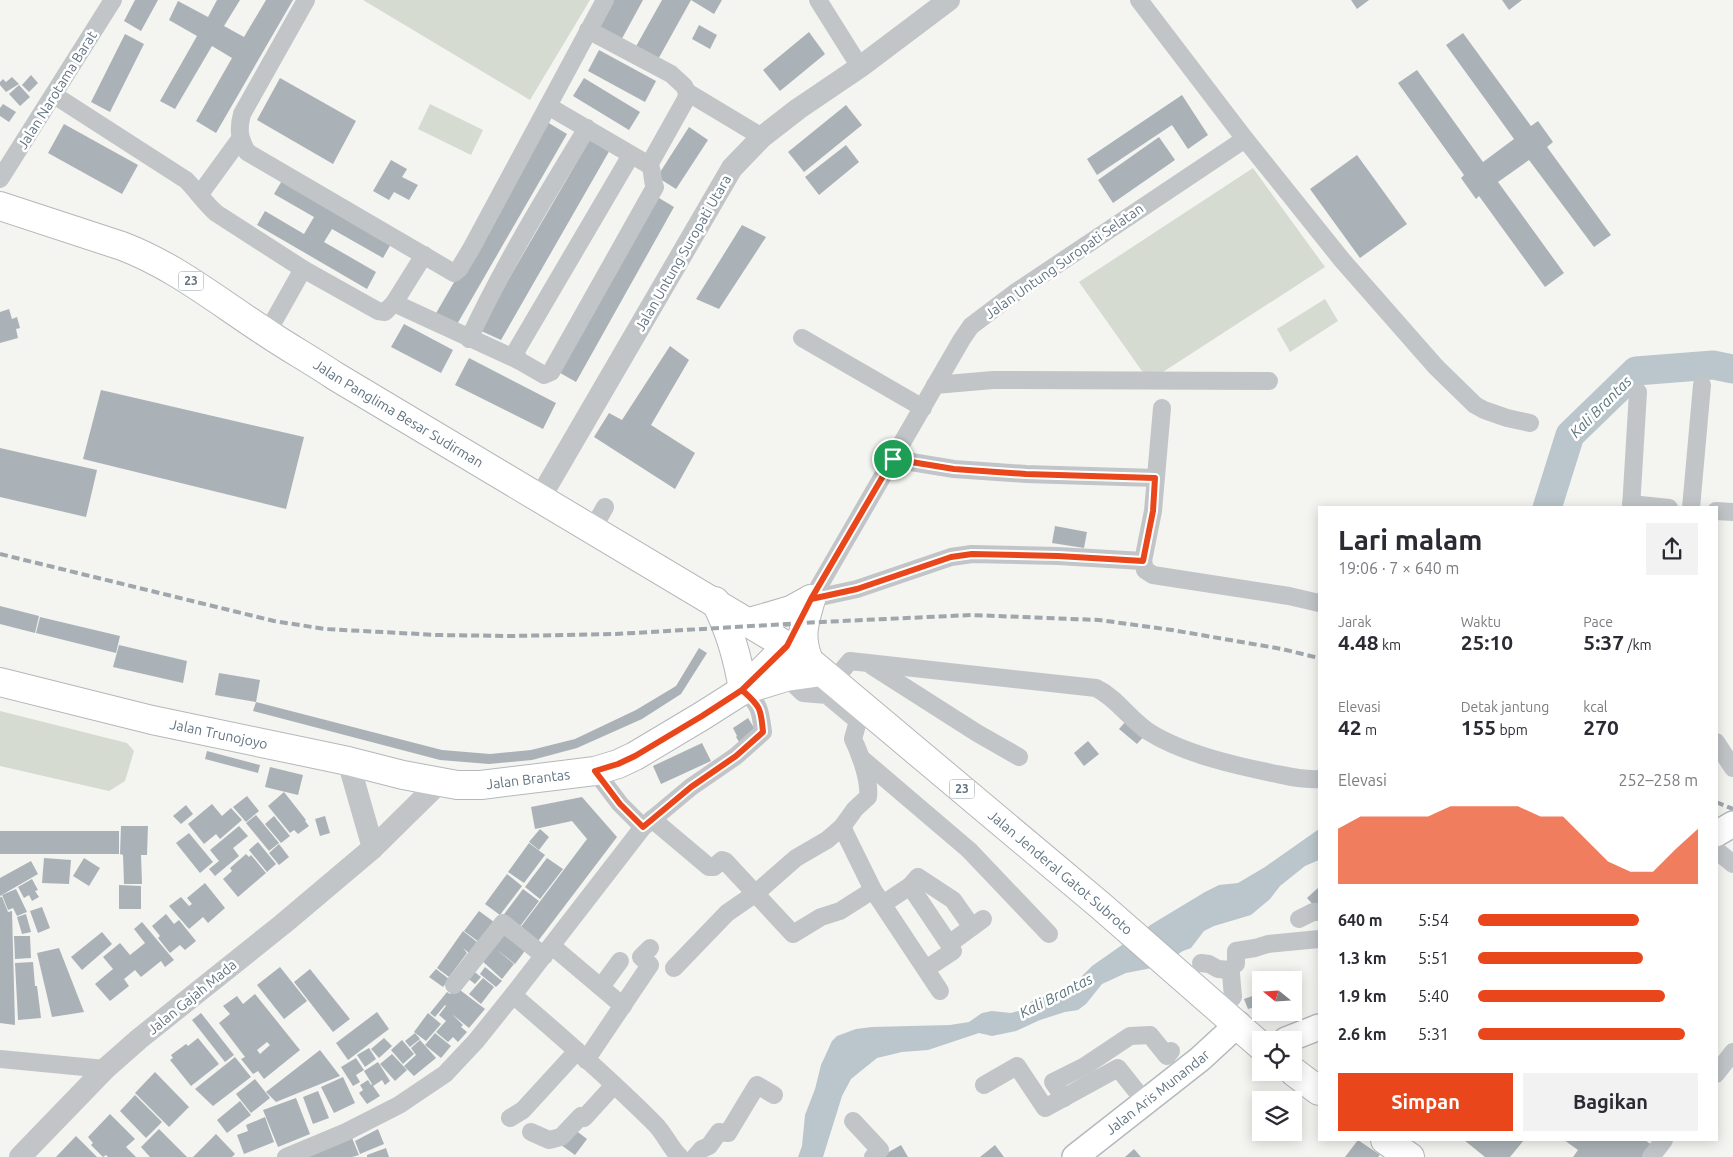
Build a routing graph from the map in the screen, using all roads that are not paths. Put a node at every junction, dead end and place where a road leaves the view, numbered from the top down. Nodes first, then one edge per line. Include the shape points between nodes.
1 (113, 0) edge
2 (306, 0) edge
3 (605, 0) edge
4 (818, 0) edge
5 (949, 0) edge
6 (1140, 0) edge
7 (588, 30) junction
8 (860, 67) junction
9 (687, 92) junction
10 (54, 95) junction
11 (548, 106) junction
12 (587, 128) junction
13 (762, 137) junction
14 (240, 139) junction
15 (1245, 139) junction
16 (630, 155) junction
17 (649, 165) junction
18 (0, 180) edge
19 (200, 194) junction
20 (0, 206) edge
21 (424, 255) junction
22 (303, 269) junction
23 (394, 303) junction
24 (266, 333) junction
25 (802, 338) dead end
26 (469, 339) junction
27 (518, 360) junction
28 (1269, 381) dead end
29 (936, 385) junction
30 (1702, 385) dead end
31 (1638, 392) dead end
32 (922, 408) junction
33 (1162, 408) dead end
34 (1530, 423) dead end
35 (893, 459) junction
36 (1155, 478) junction
37 (540, 498) junction
38 (1631, 506) edge
39 (1691, 506) edge
40 (1718, 511) edge
41 (1733, 512) edge
42 (1143, 561) junction
43 (811, 599) junction
44 (715, 602) junction
45 (1318, 603) edge
46 (750, 622) junction
47 (787, 646) junction
48 (868, 663) junction
49 (821, 671) junction
50 (786, 677) junction
51 (0, 682) edge
52 (742, 690) junction
53 (1718, 745) edge
54 (1019, 757) dead end
55 (860, 758) junction
56 (348, 761) junction
57 (1733, 768) edge
58 (595, 771) junction
59 (1318, 780) edge
60 (440, 782) junction
61 (647, 823) junction
62 (1733, 824) edge
63 (842, 827) junction
64 (1718, 833) edge
65 (373, 848) junction
66 (1718, 852) edge
67 (1733, 864) edge
68 (910, 886) junction
69 (756, 893) junction
70 (878, 898) junction
71 (1318, 912) edge
72 (1299, 919) dead end
73 (1049, 934) dead end
74 (1318, 939) edge
75 (949, 944) junction
76 (650, 948) dead end
77 (548, 951) junction
78 (620, 961) dead end
79 (1202, 963) dead end
80 (674, 968) dead end
81 (1233, 969) junction
82 (926, 970) junction
83 (454, 985) dead end
84 (601, 987) junction
85 (940, 991) dead end
86 (513, 995) junction
87 (623, 1006) junction
88 (1229, 1017) junction
89 (1318, 1026) edge
90 (1302, 1033) edge
91 (1252, 1038) edge
92 (1171, 1051) dead end
93 (1733, 1052) edge
94 (581, 1056) junction
95 (0, 1059) edge
96 (105, 1069) junction
97 (1718, 1071) edge
98 (1302, 1078) edge
99 (614, 1085) junction
100 (984, 1085) dead end
101 (1318, 1090) edge
102 (774, 1095) dead end
103 (1064, 1098) junction
104 (1145, 1102) junction
105 (510, 1118) dead end
106 (853, 1121) dead end
107 (531, 1132) dead end
108 (1387, 1141) edge
109 (1663, 1141) edge
110 (303, 1153) edge
111 (20, 1157) edge
112 (286, 1157) edge
113 (680, 1157) edge
114 (695, 1157) edge
115 (873, 1157) edge
116 (1075, 1157) edge
117 (1410, 1157) edge
118 (1651, 1157) edge

1 - 10 street, Jalan Narotama Barat
2 - 14 street via 242,114
3 - 7 street
4 - 8 street
5 - 8 street, Jalan Untung Suropati Utara
6 - 15 street
7 - 9 street via 671,74
7 - 11 street
8 - 13 street, Jalan Untung Suropati Utara
9 - 13 street
9 - 17 street
10 - 18 street, Jalan Narotama Barat
10 - 19 street via 186,180
11 - 12 street
11 - 21 street via 459,269 454,273
12 - 16 street
12 - 26 street via 509,261
13 - 37 street, Jalan Untung Suropati Utara via 732,168 720,186 585,435
14 - 19 street
14 - 21 street via 246,152
15 - 29 street, Jalan Untung Suropati Selatan via 984,316 962,339
15 - 34 street via 1342,260 1465,396 1484,410
16 - 17 street
16 - 27 street via 516,351
17 - 27 street via 655,186 550,372 544,375
19 - 22 street via 216,213
20 - 24 main road, Jalan Panglima Besar Sudirman / 23 via 142,253 191,281
21 - 23 street
22 - 23 street via 378,312 385,312
22 - 24 street
23 - 26 street
24 - 37 main road, Jalan Panglima Besar Sudirman / 23
25 - 32 street
26 - 27 street
28 - 29 street via 993,380
29 - 32 street, Jalan Untung Suropati Selatan
30 - 39 street
31 - 38 street
32 - 35 street, Jalan Untung Suropati Selatan
33 - 36 street
35 - 36 street via 954,469
35 - 43 street, Jalan Untung Suropati Selatan
36 - 42 street via 1153,511
37 - 44 main road, Jalan Panglima Besar Sudirman / 23 via 598,518
40 - 41 street
42 - 43 street via 972,554 951,557 857,589
42 - 45 street via 1145,570 1153,575
43 - 46 main road via 783,613
43 - 47 street, Jalan Untung Suropati Selatan
43 - 49 main road via 802,637 804,649
44 - 46 main road, Jalan Panglima Besar Sudirman / 23
44 - 52 main road via 735,648
46 - 47 main road, Jalan Panglima Besar Sudirman / 23
47 - 49 main road, Jalan Jenderal Gatot Subroto / 23
47 - 52 main road, Jalan Brantas
48 - 49 street via 850,661
48 - 54 street
48 - 59 street via 1096,688 1108,694 1150,732 1176,746 1252,769
49 - 50 main road
49 - 88 main road, Jalan Jenderal Gatot Subroto / 23 via 1102,906
50 - 52 main road
50 - 55 street via 803,693 827,695 858,721 853,739
51 - 56 main road, Jalan Trunojoyo via 152,720
52 - 58 main road, Jalan Brantas via 635,756
52 - 61 street via 761,711 763,732
53 - 57 street
55 - 63 street via 868,797
55 - 73 street via 969,850
56 - 60 main road, Jalan Trunojoyo
56 - 65 street
58 - 60 main road, Jalan Brantas via 481,785
58 - 61 street via 620,804
60 - 65 street, Jalan Gajah Mada
61 - 69 street via 709,867 725,861
61 - 77 street
62 - 64 main road
63 - 69 street via 796,858
63 - 70 street
65 - 96 street, Jalan Gajah Mada
66 - 67 street
68 - 70 street
68 - 75 street
68 - 75 street via 918,876 953,900 978,923
69 - 70 street via 793,934 821,916
69 - 80 street via 727,913
70 - 82 street
71 - 72 street
74 - 81 street via 1236,951
75 - 82 street via 953,951
76 - 87 street via 641,957 650,965
77 - 83 street via 503,923
77 - 84 street
77 - 86 street
78 - 84 street
79 - 81 street via 1218,969
81 - 88 street
82 - 85 street
84 - 87 street
86 - 94 street
86 - 110 street via 445,1074 399,1105
87 - 94 street
88 - 91 main road, Jalan Jenderal Gatot Subroto / 23
88 - 104 main road, Jalan Aris Munandar via 1206,1054
89 - 90 main road
92 - 103 street via 1167,1056 1150,1034 1130,1036 1053,1082
93 - 97 street
94 - 99 street
94 - 105 street via 523,1110
95 - 96 street
96 - 111 street, Jalan Gajah Mada
98 - 101 main road
99 - 107 street via 584,1118 581,1116 561,1137 549,1140
99 - 113 street via 657,1126
100 - 103 street via 1018,1066 1045,1108
102 - 114 street via 757,1085 728,1133 719,1132
103 - 104 street via 1118,1068
104 - 116 main road, Jalan Aris Munandar
106 - 115 street via 880,1150
108 - 117 main road
109 - 118 street
110 - 112 street

